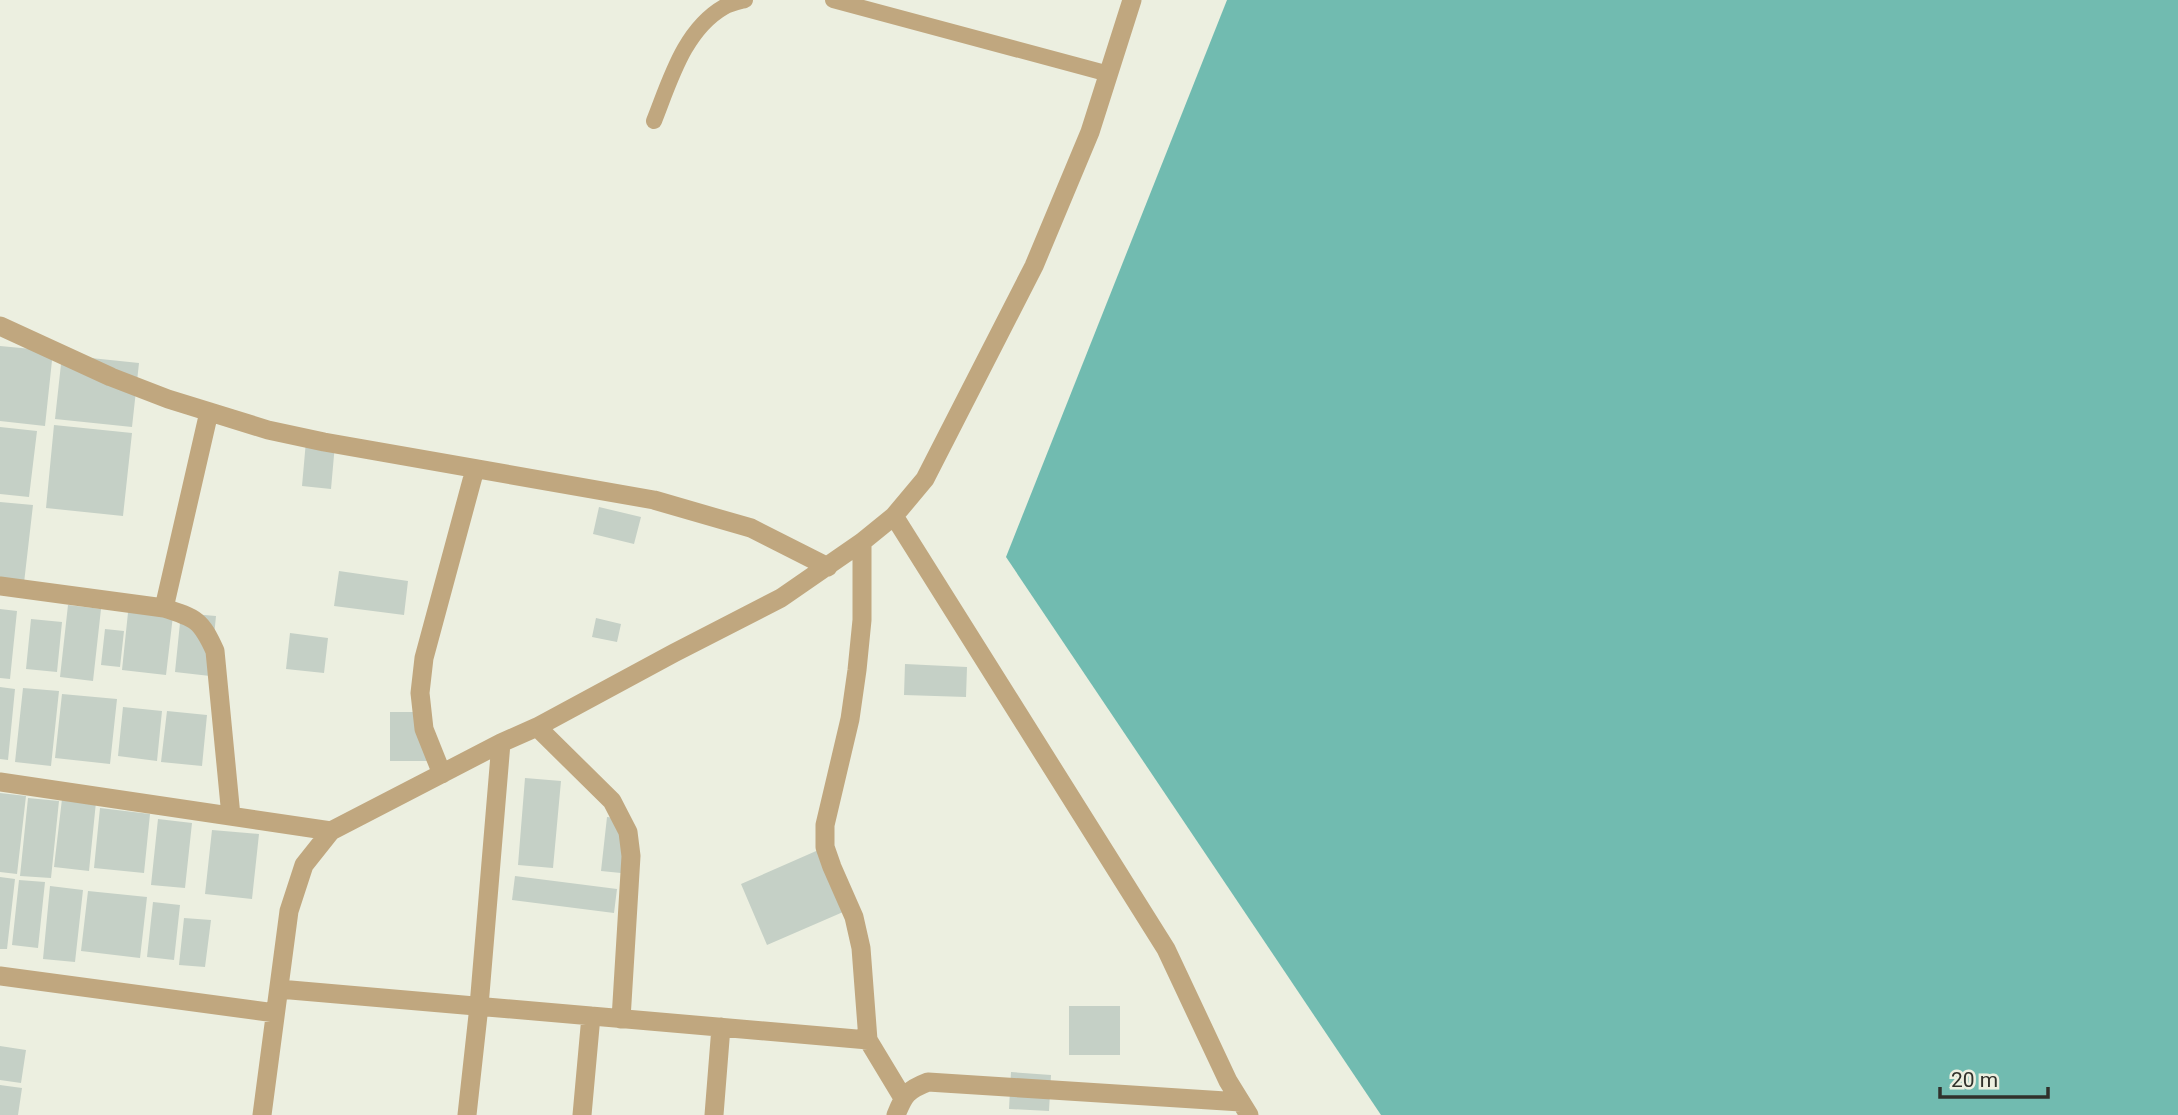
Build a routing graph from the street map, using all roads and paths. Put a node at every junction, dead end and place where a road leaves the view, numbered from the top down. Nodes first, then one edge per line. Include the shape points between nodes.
1 (745, 0) edge
2 (833, 0) edge
3 (1132, 0) edge
4 (1109, 74) junction
5 (654, 121) dead end
6 (0, 326) edge
7 (209, 412) junction
8 (475, 469) junction
9 (894, 516) junction
10 (862, 542) junction
11 (828, 567) junction
12 (0, 586) edge
13 (164, 608) junction
14 (537, 727) junction
15 (501, 743) junction
16 (442, 774) junction
17 (0, 782) edge
18 (231, 816) junction
19 (331, 831) junction
20 (0, 976) edge
21 (279, 989) junction
22 (479, 1006) junction
23 (275, 1013) junction
24 (591, 1016) junction
25 (621, 1019) junction
26 (721, 1027) junction
27 (868, 1040) junction
28 (899, 1107) edge
29 (1245, 1109) edge
30 (262, 1115) edge
31 (467, 1115) edge
32 (582, 1115) edge
33 (714, 1115) edge

1 - 5 lane via 724,7 683,51
2 - 4 lane
3 - 4 street
4 - 9 street via 1034,266 925,479
6 - 7 street via 111,377
7 - 8 street via 268,430
7 - 13 street
8 - 11 street via 703,513 751,528
8 - 16 street via 424,658 419,693 424,729
9 - 10 street
9 - 29 street via 1166,949
10 - 11 street
10 - 27 street via 862,620 855,682 825,825 825,847 854,917
11 - 14 street via 781,598
12 - 13 street
13 - 18 street via 187,615 205,628 215,651
14 - 15 street
14 - 25 street via 612,801 628,832 631,856
15 - 16 street
15 - 22 street
16 - 19 street
17 - 18 street
18 - 19 street
19 - 21 street via 300,877 289,911
20 - 23 street
21 - 22 street
21 - 23 street
22 - 24 street
22 - 31 street
23 - 30 street
24 - 25 street
24 - 32 street
25 - 26 street
26 - 27 street
26 - 33 street
27 - 28 street
28 - 29 street via 912,1088 928,1082

